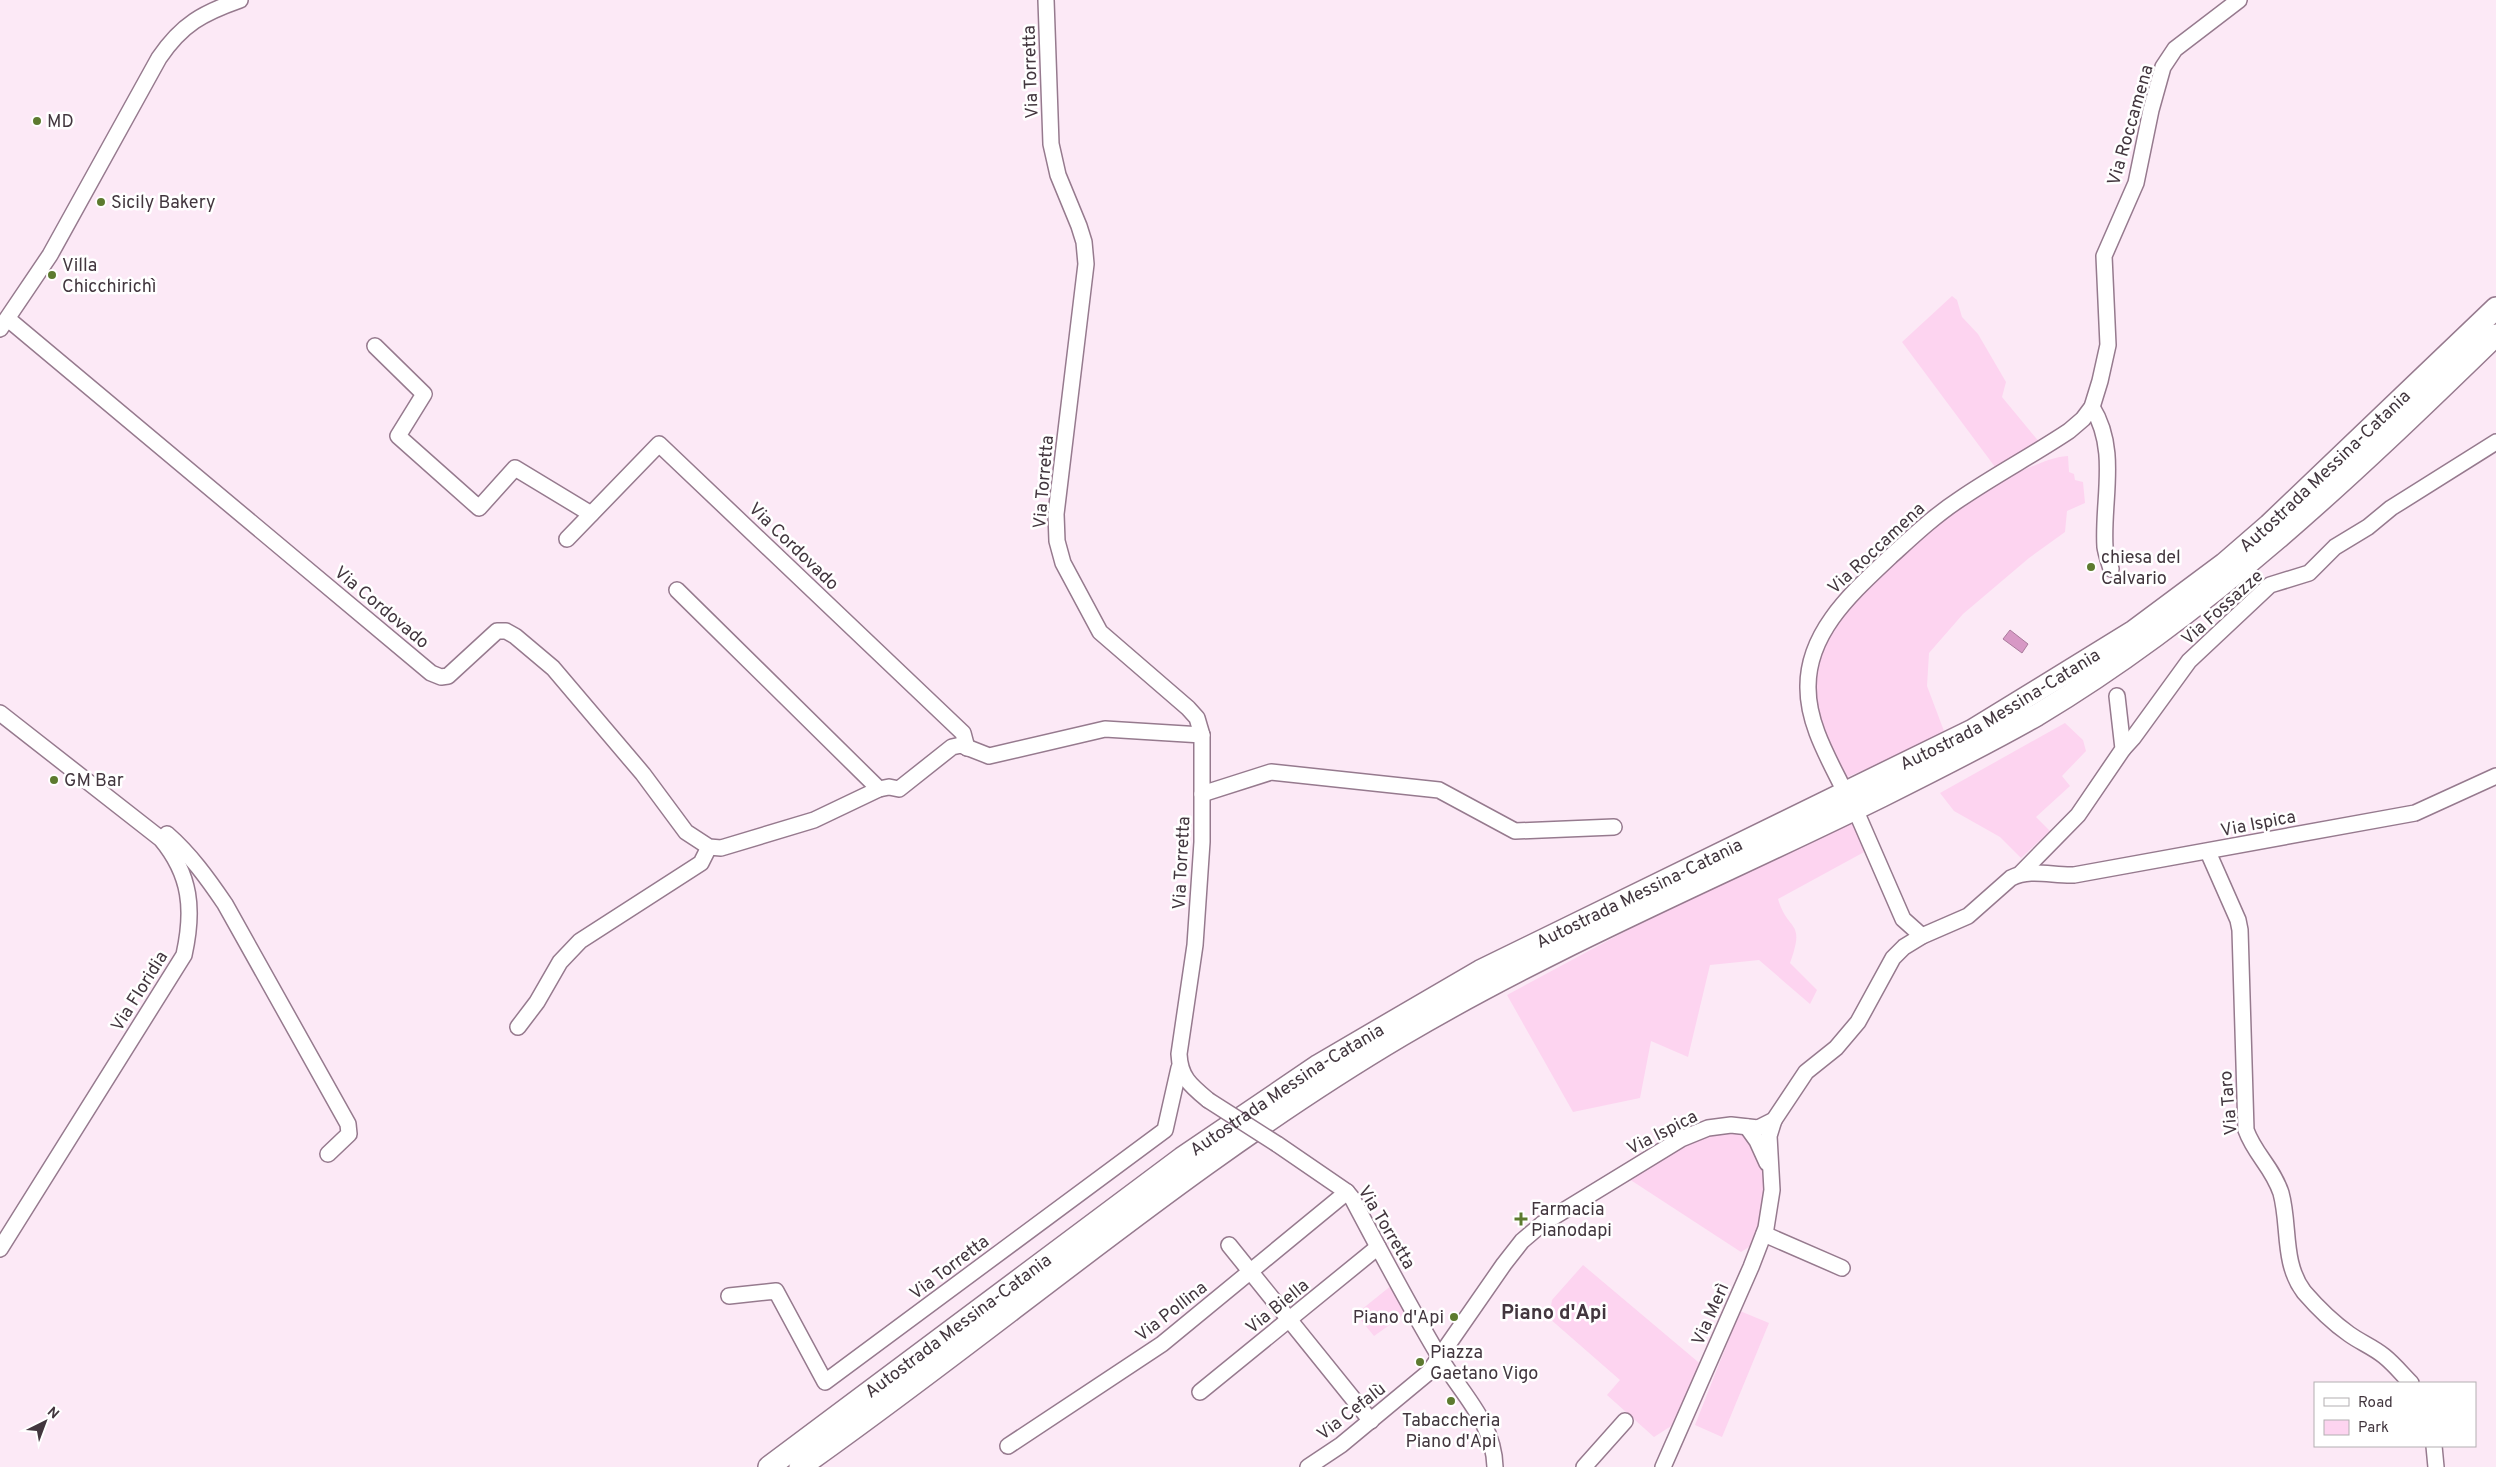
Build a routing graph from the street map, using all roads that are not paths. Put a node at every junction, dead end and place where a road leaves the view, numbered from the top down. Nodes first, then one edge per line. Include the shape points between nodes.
1 (240, 0) edge
2 (1046, 0) edge
3 (2239, 0) edge
4 (2496, 308) edge
5 (4, 324) edge
6 (2496, 335) edge
7 (375, 346) dead end
8 (2092, 407) junction
9 (2496, 442) edge
10 (591, 514) junction
11 (567, 539) dead end
12 (2111, 569) dead end
13 (677, 590) dead end
14 (2117, 696) dead end
15 (0, 713) edge
16 (1202, 735) junction
17 (967, 748) junction
18 (2122, 749) junction
19 (2496, 776) edge
20 (1841, 784) dead end
21 (879, 789) junction
22 (1202, 794) junction
23 (1859, 818) dead end
24 (143, 824) junction
25 (1614, 827) dead end
26 (709, 847) junction
27 (2208, 852) junction
28 (2020, 874) junction
29 (1903, 919) junction
30 (1922, 936) junction
31 (1904, 947) junction
32 (518, 1027) dead end
33 (1179, 1068) junction
34 (1774, 1120) junction
35 (1752, 1127) junction
36 (1769, 1150) junction
37 (328, 1154) dead end
38 (1771, 1172) junction
39 (1347, 1192) junction
40 (1764, 1234) junction
41 (1229, 1244) dead end
42 (1378, 1247) junction
43 (0, 1250) edge
44 (1842, 1268) dead end
45 (1251, 1272) junction
46 (729, 1296) dead end
47 (1290, 1320) junction
48 (1440, 1358) junction
49 (2410, 1382) edge
50 (1415, 1384) joint
51 (1200, 1392) dead end
52 (1371, 1420) junction
53 (1625, 1421) dead end
54 (1008, 1446) dead end
55 (2434, 1447) edge
56 (769, 1467) edge
57 (800, 1467) edge
58 (1308, 1467) edge
59 (1495, 1467) edge
60 (1584, 1467) edge
61 (1663, 1467) edge
62 (2436, 1467) edge

1 - 5 street via 209,11 172,39 50,255
2 - 16 street, Via Torretta via 1051,144 1058,175 1084,242 1086,264 1056,514 1057,541 1063,563 1100,632 1188,708 1197,718
3 - 8 street, Via Roccamena via 2175,49 2164,67 2151,110 2136,183 2104,256 2108,345
4 - 56 highway, Autostrada Messina-Catania via 2270,525 2134,631 1973,730 1496,963 1326,1061 1174,1164
5 - 26 street, Via Cordovado via 431,673 448,676 497,631 515,636 552,668 643,774 686,832
6 - 57 highway, Autostrada Messina-Catania via 2280,539 2186,615 2096,677 1983,746 1487,987 1329,1079 1192,1173
7 - 10 street via 424,394 398,436 480,508 515,468
8 - 12 street via 2101,428 2106,454 2105,547
8 - 20 street, Via Roccamena via 2069,431 1958,500 1914,534 1847,598 1832,618 1818,641 1811,663 1808,694 1814,722
9 - 18 street, Via Fossazze via 2335,547 2309,574 2270,585 2189,661 2134,738
10 - 11 street, Via Cordovado
10 - 17 street, Via Cordovado via 659,444 963,733
13 - 21 street
14 - 18 street
15 - 24 street, Via Floridia
16 - 17 street via 1106,729 989,756
16 - 22 street, Via Torretta
17 - 21 street via 961,745 952,747 899,789
18 - 28 street, Via Ispica via 2078,815
19 - 27 street, Via Ispica via 2415,813
21 - 26 street via 814,820 721,848
22 - 25 street via 1271,772 1439,790 1515,831
22 - 33 street, Via Torretta via 1195,945
23 - 29 street
24 - 37 street via 152,822 177,843 209,880 230,912 348,1124 349,1134
24 - 43 street, Via Floridia via 161,839 180,866 190,909 190,930 184,954
26 - 32 street via 701,863 580,941 560,962
27 - 28 street, Via Ispica via 2074,875
27 - 49 street, Via Taro via 2240,930 2246,1130 2250,1142 2270,1167 2280,1192 2287,1218 2289,1261 2294,1278 2318,1308 2383,1356
28 - 30 street, Via Ispica via 2011,878 1968,916
29 - 30 street
29 - 31 street
30 - 31 street, Via Ispica
31 - 34 street, Via Ispica via 1893,958 1858,1022 1836,1048 1806,1072
33 - 39 street, Via Torretta, bridge via 1190,1085 1208,1100
33 - 46 street, Via Torretta via 1165,1130 826,1382 776,1292
34 - 35 street, Via Ispica
34 - 36 street
35 - 36 street
35 - 38 street
35 - 48 street, Via Ispica via 1708,1128 1681,1139 1542,1224 1522,1241 1504,1264
36 - 38 street, Via Merì
38 - 40 street, Via Merì via 1770,1208
39 - 42 street, Via Torretta
39 - 45 street, Via Pollina
40 - 44 street
40 - 61 street, Via Merì
41 - 45 street
42 - 47 street, Via Biella
42 - 48 street, Via Torretta
45 - 47 street
45 - 54 street, Via Pollina via 1162,1344
47 - 51 street, Via Biella
47 - 52 street
48 - 50 street, Via Ispica
48 - 59 street, Via Torretta via 1469,1397 1485,1426
50 - 52 street, Via Cefalù
52 - 58 street, Via Cefalù
53 - 60 street
55 - 62 street

